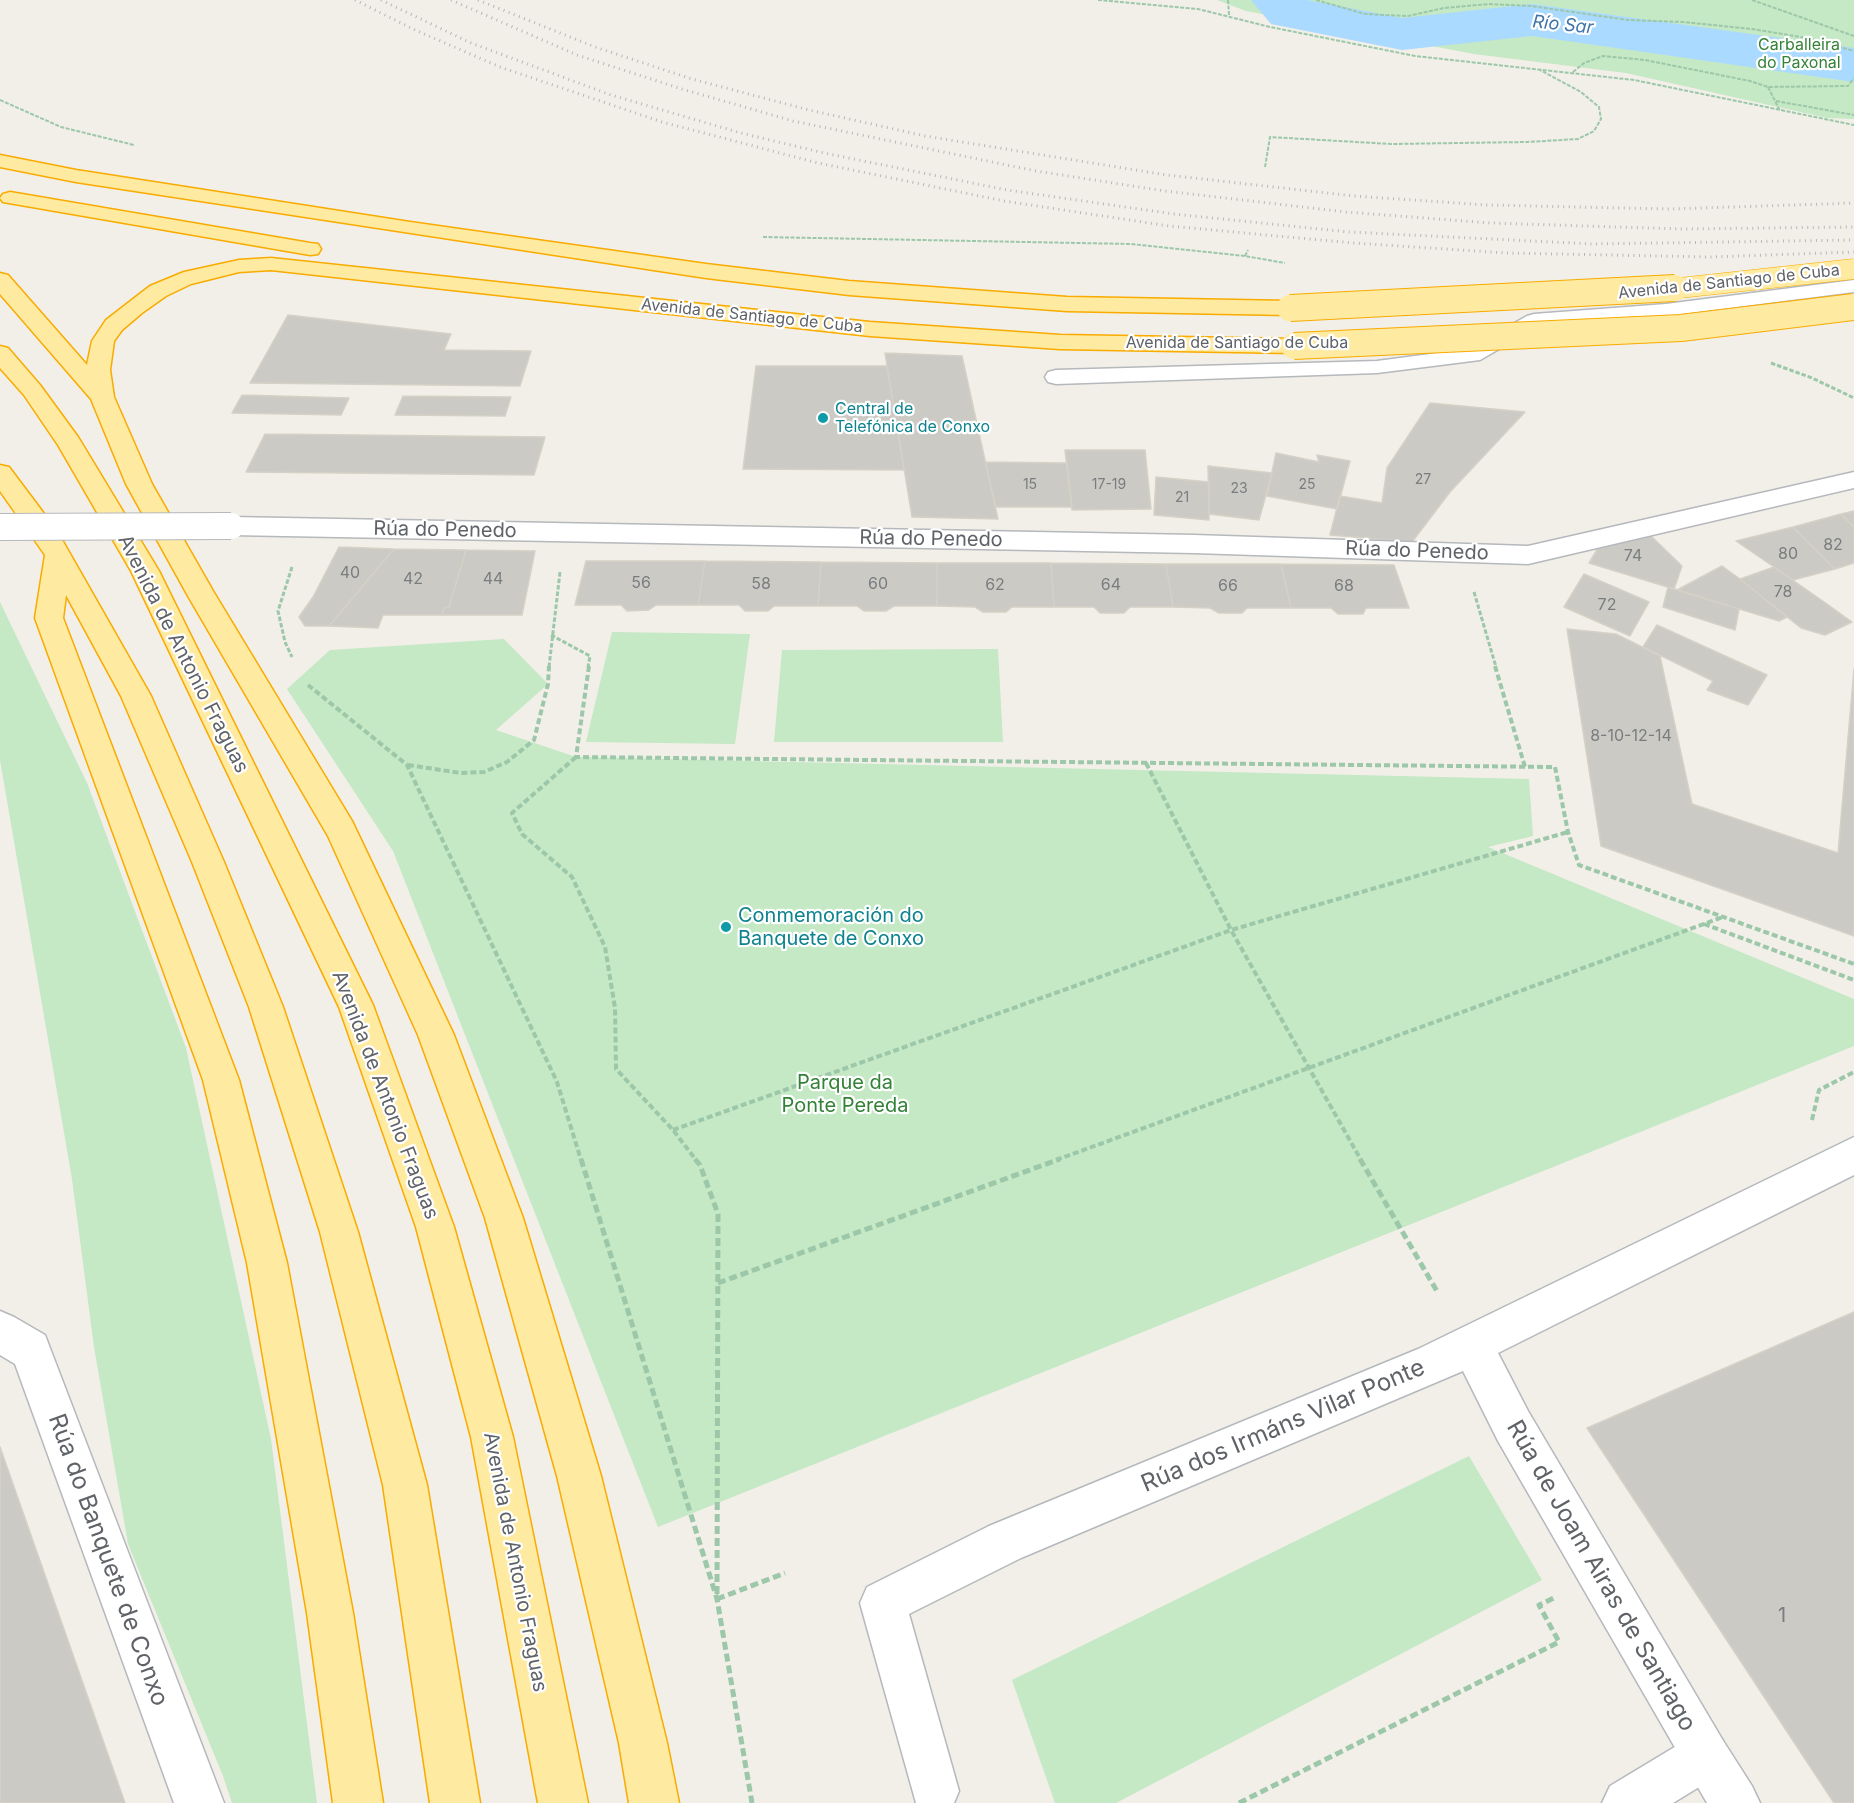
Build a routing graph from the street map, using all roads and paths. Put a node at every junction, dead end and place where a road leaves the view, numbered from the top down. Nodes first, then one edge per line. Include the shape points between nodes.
1 (1098, 0) edge
2 (1228, 0) edge
3 (1316, 0) edge
4 (1752, 0) edge
5 (1229, 15) junction
6 (1853, 34) edge
7 (1854, 51) edge
8 (1538, 69) junction
9 (1573, 73) junction
10 (1853, 79) edge
11 (1848, 86) junction
12 (1768, 87) junction
13 (1854, 87) edge
14 (0, 100) edge
15 (1776, 101) junction
16 (1780, 111) junction
17 (1854, 115) edge
18 (1854, 125) edge
19 (141, 147) dead end
20 (0, 161) edge
21 (1264, 167) dead end
22 (10, 198) dead end
23 (760, 237) dead end
24 (1248, 250) dead end
25 (1245, 256) junction
26 (1289, 264) dead end
27 (1854, 269) edge
28 (0, 280) edge
29 (1854, 286) edge
30 (620, 301) junction
31 (1854, 307) edge
32 (0, 353) edge
33 (1056, 377) dead end
34 (102, 397) junction
35 (0, 473) edge
36 (1854, 480) edge
37 (139, 484) junction
38 (0, 527) edge
39 (305, 527) junction
40 (566, 532) junction
41 (58, 555) junction
42 (145, 571) junction
43 (1472, 586) dead end
44 (202, 596) junction
45 (551, 635) junction
46 (295, 662) dead end
47 (304, 682) dead end
48 (576, 757) junction
49 (1146, 763) junction
50 (407, 765) junction
51 (1525, 767) junction
52 (251, 789) junction
53 (1568, 832) junction
54 (1723, 916) junction
55 (1704, 924) junction
56 (1231, 930) junction
57 (1854, 964) edge
58 (1854, 980) edge
59 (1307, 1067) junction
60 (1854, 1072) edge
61 (1812, 1120) dead end
62 (673, 1130) junction
63 (1854, 1155) edge
64 (718, 1283) junction
65 (1438, 1293) dead end
66 (0, 1331) edge
67 (1472, 1346) junction
68 (785, 1573) dead end
69 (717, 1599) junction
70 (1539, 1605) dead end
71 (1705, 1756) junction
72 (935, 1791) dead end
73 (199, 1803) edge
74 (358, 1803) edge
75 (455, 1803) edge
76 (562, 1803) edge
77 (654, 1803) edge
78 (752, 1803) edge
79 (1239, 1803) edge
80 (1627, 1803) edge
81 (1735, 1803) edge

1 - 5 path
2 - 5 path
3 - 7 path via 1365,14 1408,16 1489,4 1531,6 1628,20 1752,29
4 - 6 path
5 - 8 path via 1415,56
8 - 9 path
8 - 21 path via 1581,92 1599,107 1600,119 1594,131 1578,139 1527,142 1391,144 1269,137
9 - 12 path via 1584,63 1603,56 1645,60
9 - 16 path via 1634,80
10 - 11 path
11 - 12 path
11 - 13 path
12 - 15 path
14 - 19 path via 61,127
15 - 16 path
15 - 17 path
16 - 18 path
20 - 27 highway, Avenida de Santiago de Cuba, bridge via 75,176 706,271 849,288 1067,304 1290,308 1650,291
22 - 30 highway
23 - 25 path via 1131,244
24 - 25 path
25 - 26 path
28 - 34 highway
29 - 33 lane via 1666,310 1534,320 1473,355 1377,367
30 - 31 highway, Avenida de Santiago de Cuba, bridge via 870,329 1048,341 1294,346 1681,328
30 - 34 highway via 295,265 239,266 184,279 158,291 114,325 103,341 99,359
32 - 42 highway, Avenida de Antonio Fraguas via 69,443
34 - 37 highway
35 - 41 highway
36 - 40 street, Rúa do Penedo via 1528,555
37 - 42 highway
37 - 44 highway
38 - 39 street, Rúa do Penedo, bridge
39 - 40 street, Rúa do Penedo
39 - 46 path via 278,611 285,642
40 - 45 path
41 - 74 highway via 49,618 221,1080 267,1263 330,1613
41 - 75 highway via 136,696 208,862 266,1007 339,1232 405,1485
42 - 52 highway, Avenida de Antonio Fraguas
43 - 51 path
44 - 52 highway
44 - 77 highway via 342,830 441,1046 504,1218 579,1476
45 - 48 path via 590,656
45 - 50 path via 548,684 534,740 507,762 484,772 461,773
47 - 50 path
48 - 49 path
48 - 62 path via 512,813 522,834 572,877 605,947 615,1008 616,1069
49 - 51 path
49 - 56 path
50 - 69 path via 557,1082
51 - 53 path via 1555,767
52 - 76 highway, Avenida de Antonio Fraguas via 356,1005 435,1227 492,1437
53 - 54 path via 1579,865
53 - 56 path
54 - 55 path
54 - 57 path
55 - 58 path
55 - 59 path
56 - 59 path
56 - 62 path
59 - 64 path
59 - 65 path
60 - 61 path via 1819,1090
62 - 64 path via 700,1165 718,1214
63 - 67 street, Rúa dos Irmáns Vilar Ponte
64 - 69 path
66 - 73 street, Rúa do Banquete de Conxo via 30,1350
67 - 71 street, Rúa de Joam Airas de Santiago via 1513,1426
67 - 72 street, Rúa dos Irmáns Vilar Ponte via 1005,1542 883,1604
68 - 69 path
69 - 78 path
70 - 79 path via 1559,1642
71 - 80 street
71 - 81 street, Rúa de Joam Airas de Santiago

